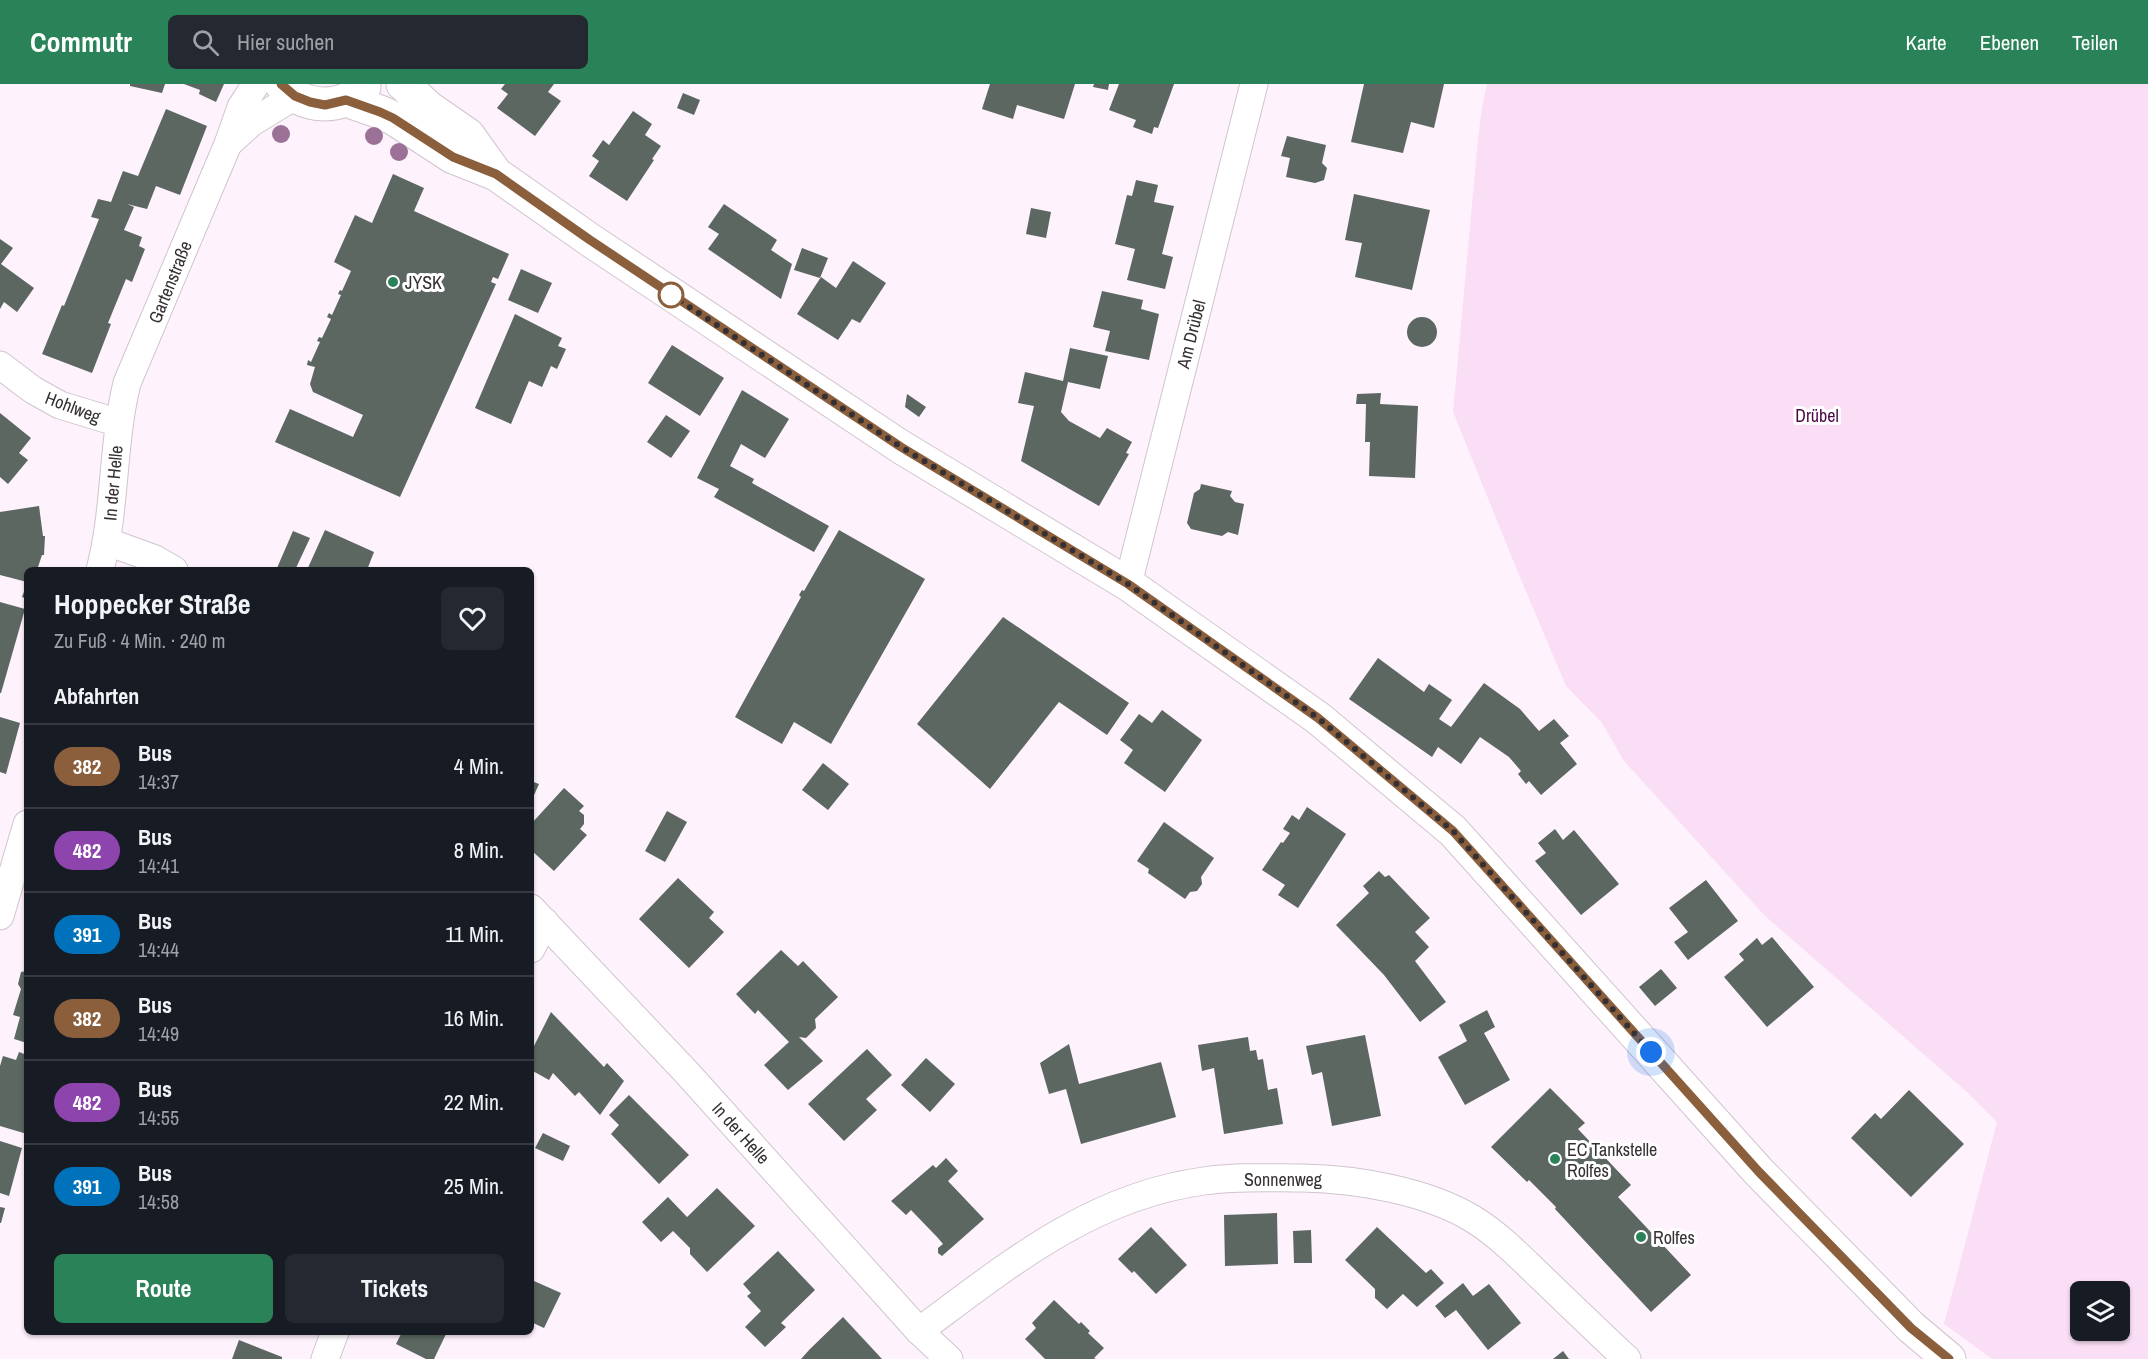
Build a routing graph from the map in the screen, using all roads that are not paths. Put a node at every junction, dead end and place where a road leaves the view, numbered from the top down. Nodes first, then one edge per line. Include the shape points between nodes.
1 (256, 84) edge
2 (403, 84) edge
3 (1254, 84) edge
4 (288, 90) edge
5 (357, 92) edge
6 (228, 144) junction
7 (496, 174) junction
8 (0, 365) edge
9 (119, 423) junction
10 (108, 542) junction
11 (101, 567) edge
12 (168, 567) edge
13 (1128, 584) junction
14 (24, 834) edge
15 (538, 915) edge
16 (0, 916) edge
17 (534, 934) edge
18 (919, 1331) junction
19 (334, 1335) edge
20 (325, 1359) edge
21 (949, 1359) edge
22 (1627, 1359) edge
23 (1949, 1359) edge

1 - 6 street, Gartenstraße via 241,107
2 - 7 street via 468,135
3 - 13 street, Am Drübel
4 - 5 street via 325,105
4 - 6 street, Gartenstraße
5 - 7 street via 380,112 453,157
6 - 9 street, Gartenstraße via 127,383
7 - 13 street via 901,447
8 - 9 street, Hohlweg via 60,405
9 - 10 street, In der Helle
10 - 11 street
10 - 12 street, In der Helle
13 - 23 street via 1318,718 1453,831 1759,1172 1911,1328
14 - 16 street
15 - 17 street
15 - 18 street, In der Helle via 688,1074
18 - 21 street, In der Helle
18 - 22 street, Sonnenweg via 1050,1237 1125,1202 1203,1181 1316,1178 1412,1195 1446,1205 1474,1220 1517,1253
19 - 20 street

